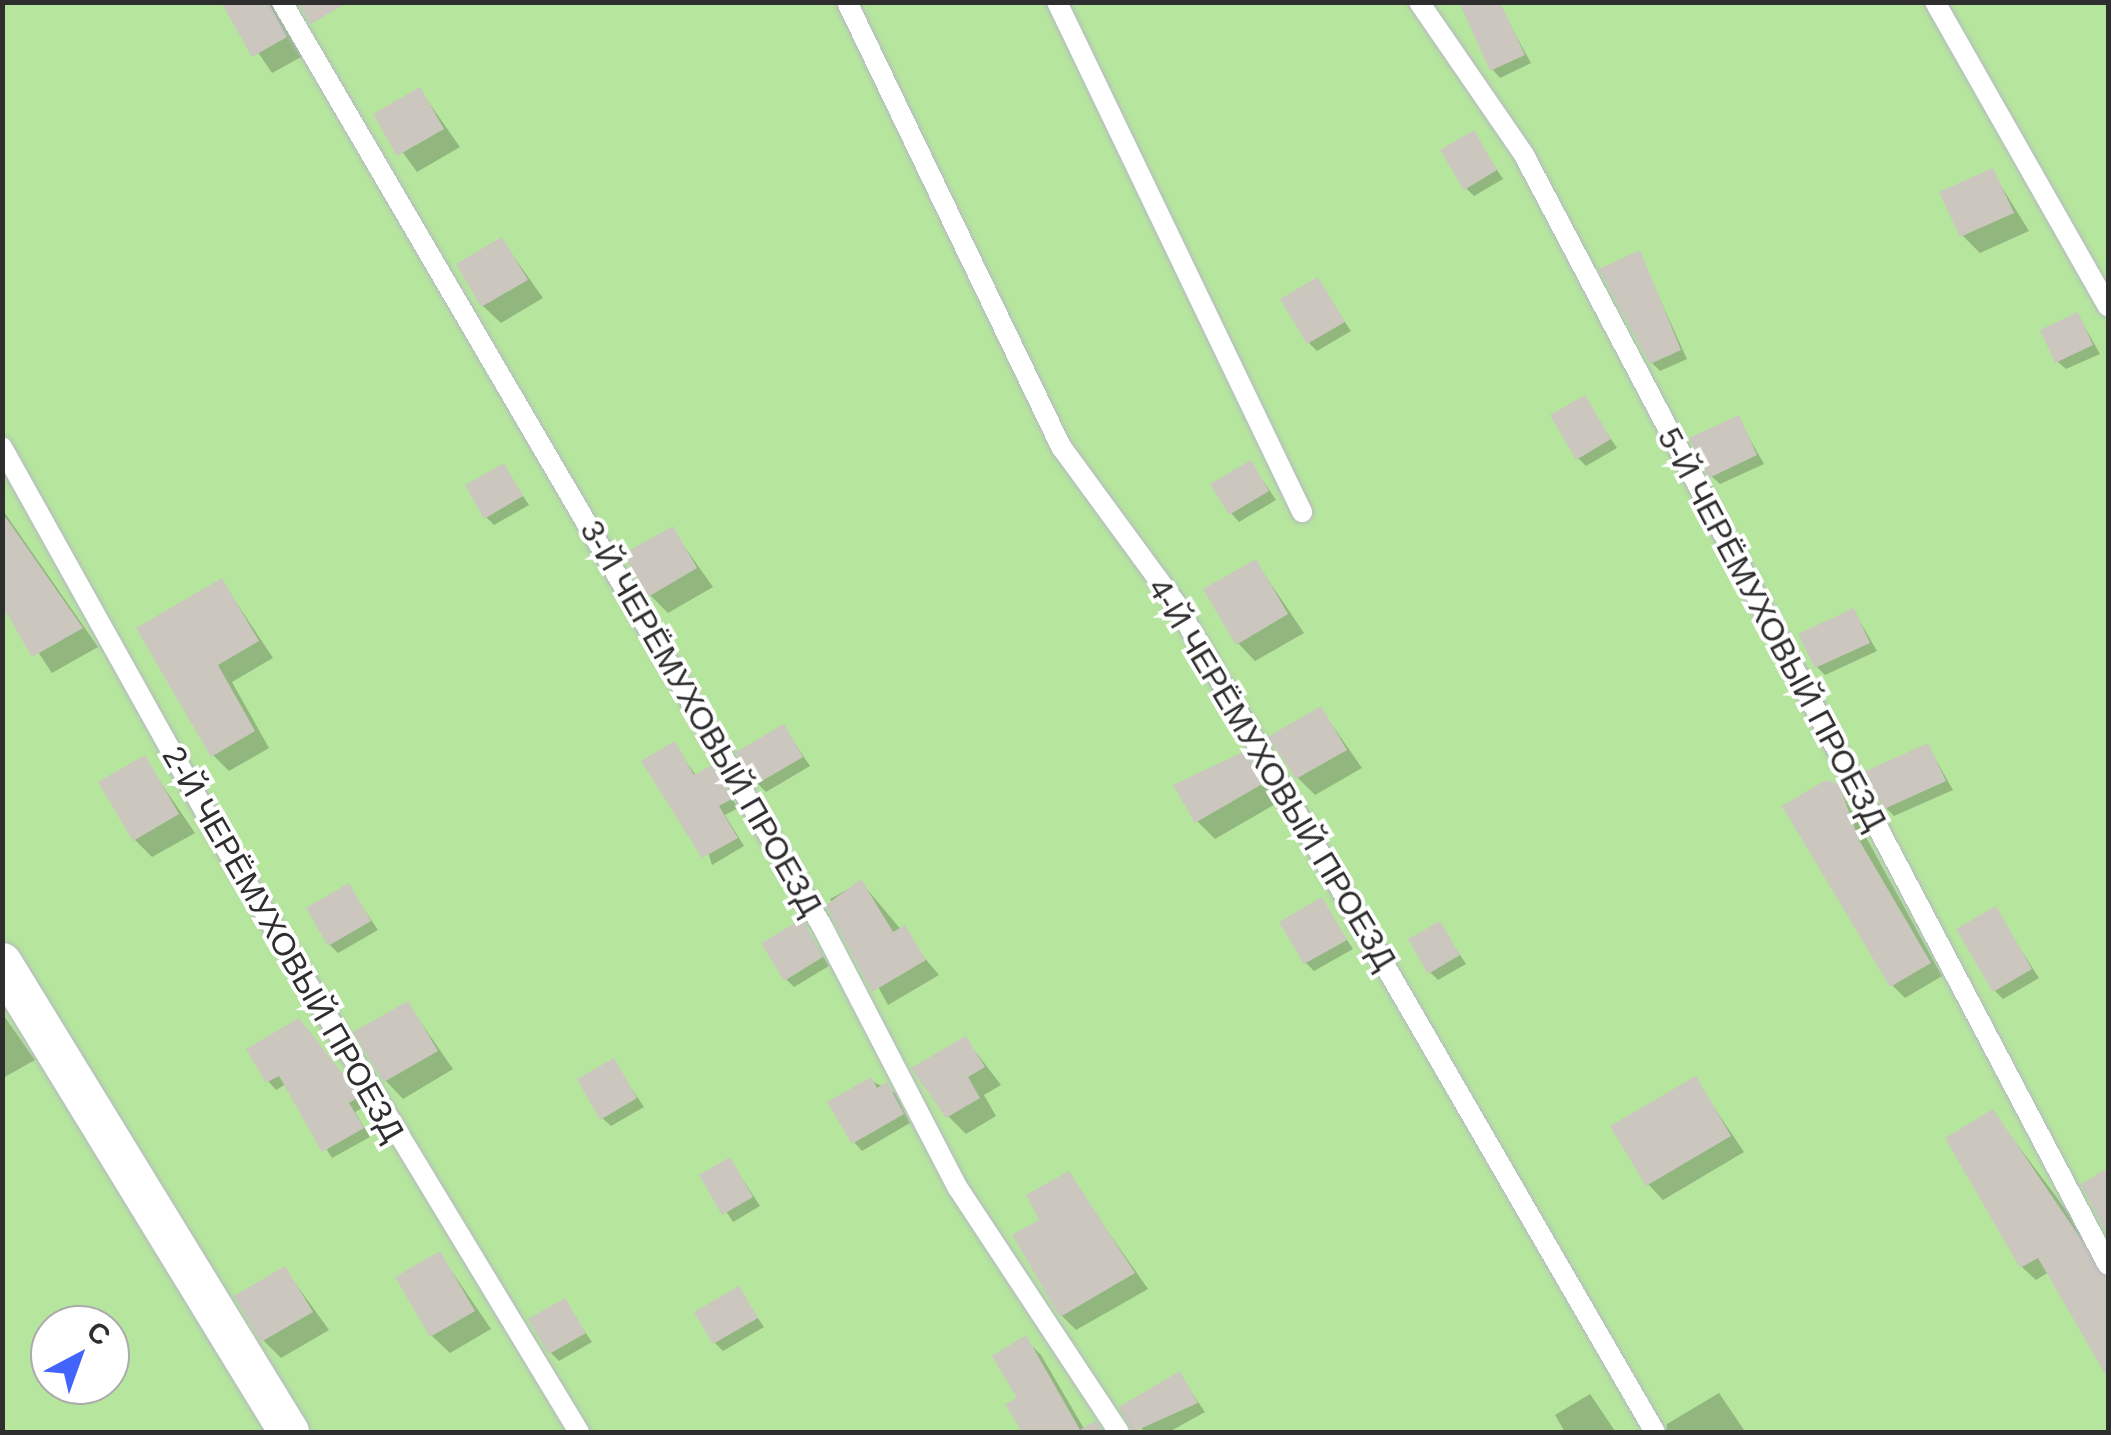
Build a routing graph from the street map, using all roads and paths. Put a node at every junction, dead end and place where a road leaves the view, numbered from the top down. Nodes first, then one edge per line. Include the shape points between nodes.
1 (282, 2) edge
2 (847, 2) edge
3 (1057, 2) edge
4 (1419, 2) edge
5 (1936, 2) edge
6 (2108, 306) edge
7 (2, 446) edge
8 (1302, 512) dead end
9 (2, 962) edge
10 (2108, 1265) edge
11 (289, 1432) edge
12 (579, 1432) edge
13 (1119, 1432) edge
14 (1655, 1432) edge

1 - 13 lane, 3-Й ЧЕРЁМУХОВЫЙ ПРОЕЗД via 822,926 958,1188
2 - 14 lane, 4-Й ЧЕРЁМУХОВЫЙ ПРОЕЗД via 1062,448 1174,601
3 - 8 lane
4 - 10 lane, 5-Й ЧЕРЁМУХОВЫЙ ПРОЕЗД via 1524,155
5 - 6 lane
7 - 12 lane, 2-Й ЧЕРЁМУХОВЫЙ ПРОЕЗД via 336,1038
9 - 11 street

